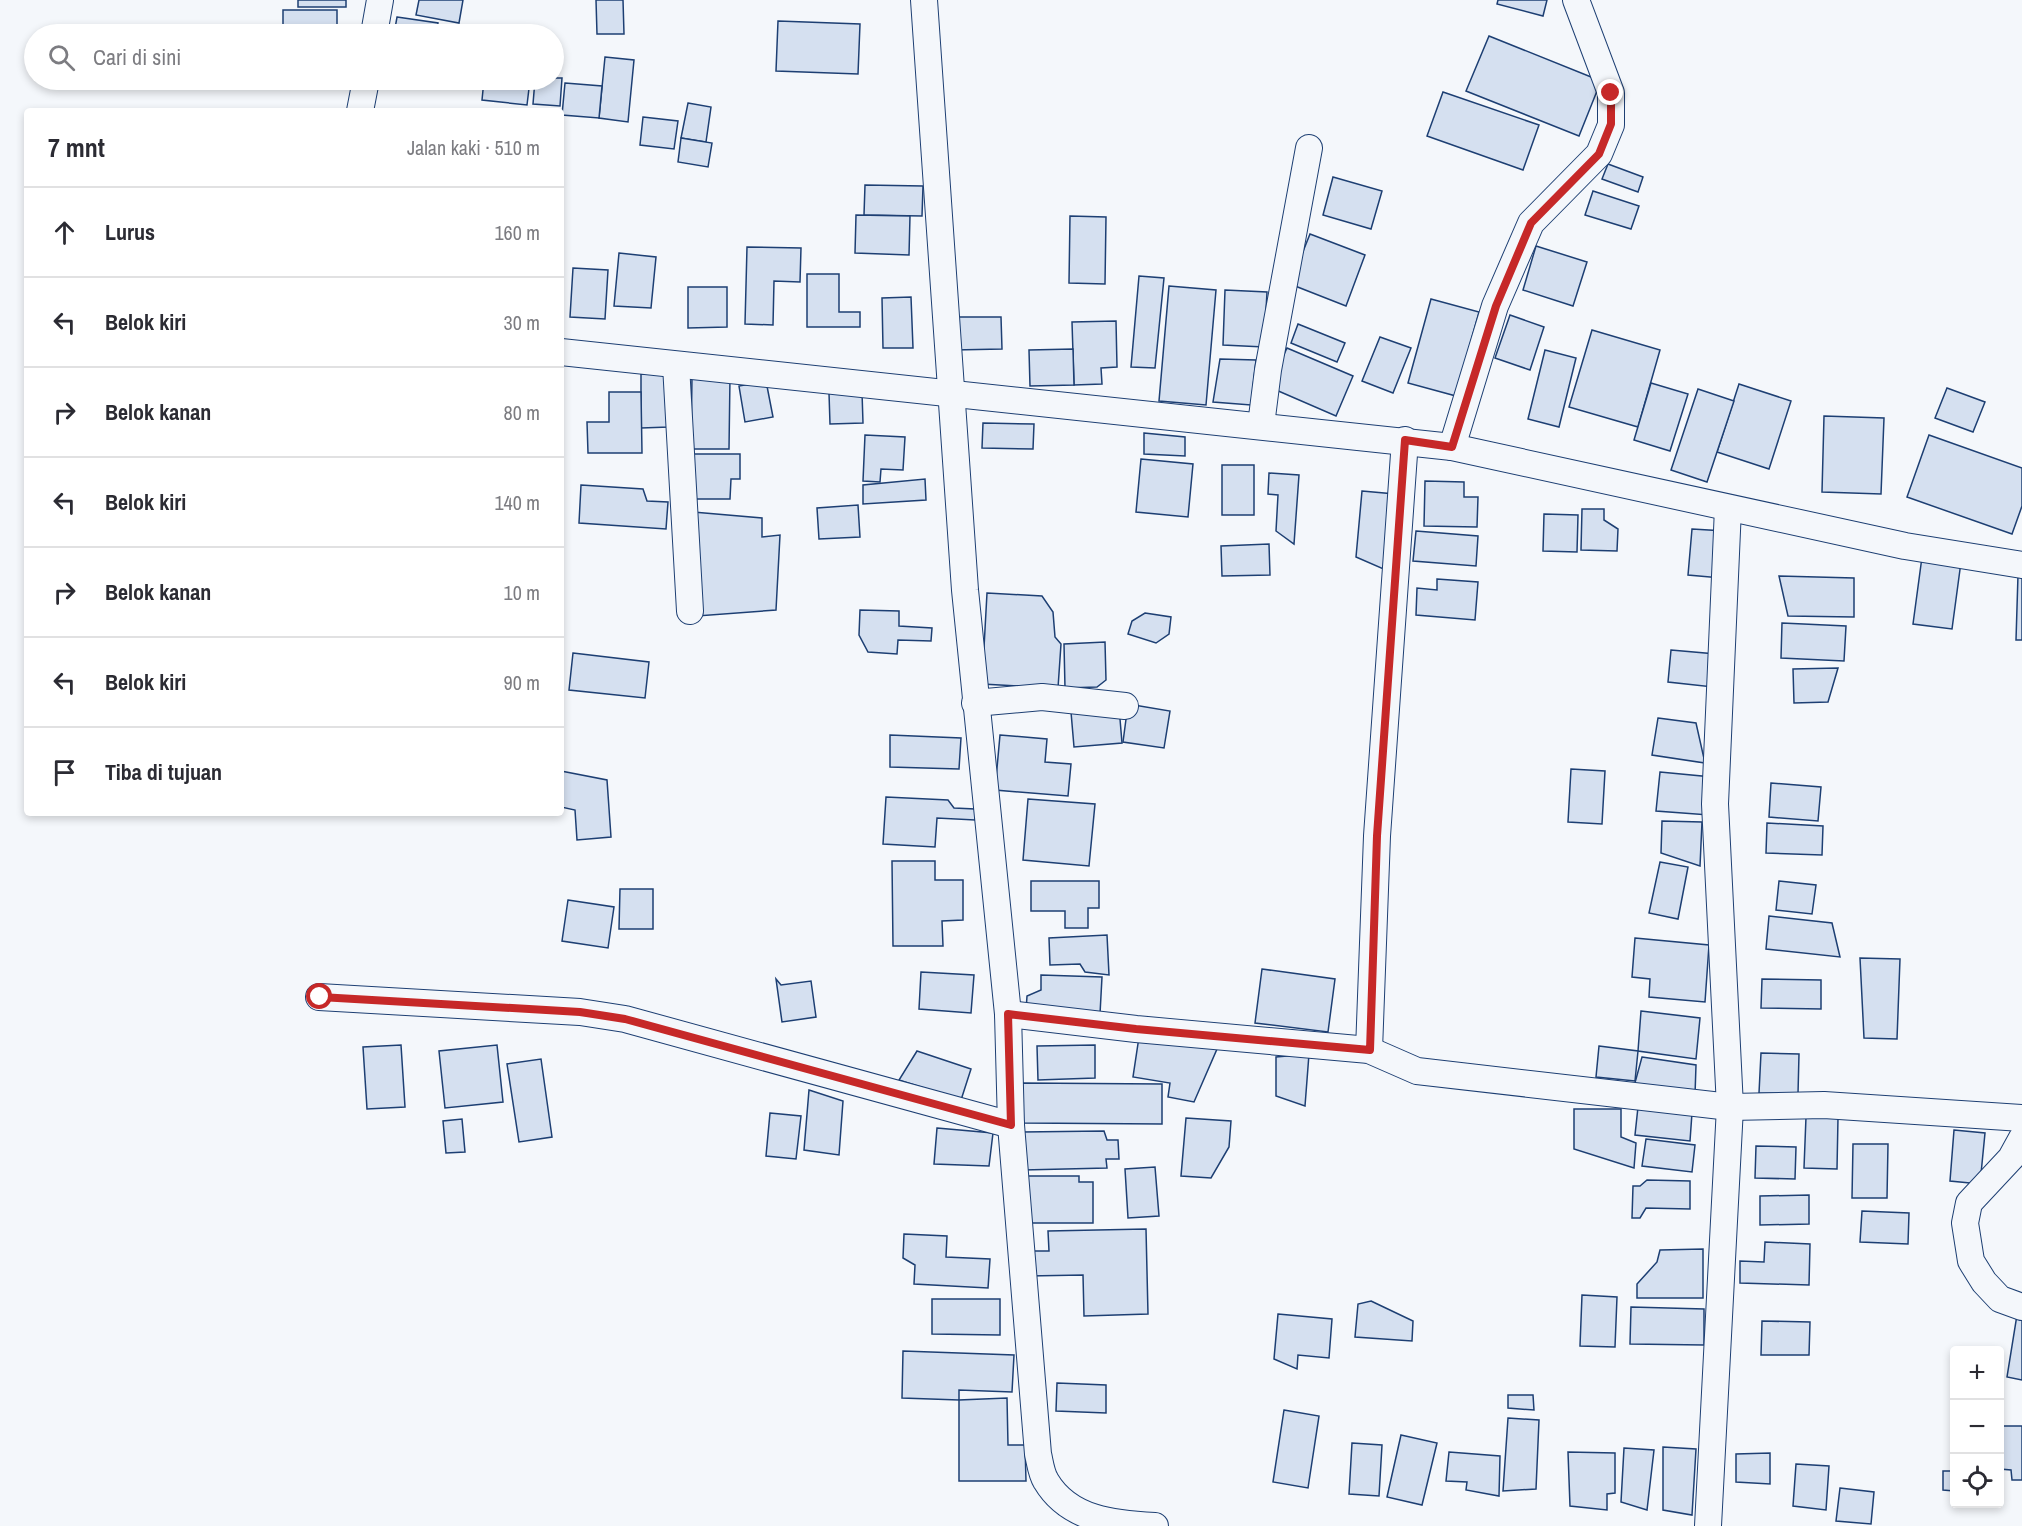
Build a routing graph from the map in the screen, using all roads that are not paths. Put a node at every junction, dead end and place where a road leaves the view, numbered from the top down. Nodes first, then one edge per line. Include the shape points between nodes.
1 (380, 0) edge
2 (924, 0) edge
3 (1576, 0) edge
4 (376, 24) edge
5 (364, 90) edge
6 (361, 108) edge
7 (1309, 148) dead end
8 (564, 352) edge
9 (676, 365) junction
10 (951, 393) junction
11 (1261, 425) junction
12 (1405, 440) junction
13 (1452, 447) junction
14 (1728, 508) junction
15 (2022, 565) edge
16 (690, 611) dead end
17 (975, 703) junction
18 (1125, 706) dead end
19 (320, 997) dead end
20 (1008, 1014) junction
21 (1370, 1050) junction
22 (1730, 1107) junction
23 (2022, 1118) edge
24 (1011, 1125) junction
25 (2022, 1138) edge
26 (2022, 1307) edge
27 (1155, 1526) edge
28 (1708, 1526) edge

1 - 4 street
2 - 10 street
3 - 13 street via 1611,93 1611,124 1599,154 1531,223 1496,306
5 - 6 street
7 - 11 street
8 - 9 street
9 - 10 street
9 - 16 street
10 - 11 street
10 - 17 street
11 - 12 street
12 - 13 street
12 - 21 street via 1377,836
13 - 14 street
14 - 15 street via 1905,546
14 - 22 street via 1715,804
17 - 18 street via 1042,697
17 - 20 street
19 - 24 street via 580,1012 625,1019
20 - 21 street
20 - 24 street
21 - 22 street via 1417,1071
22 - 23 street via 1824,1105
22 - 28 street
24 - 27 street via 1036,1442 1045,1480 1062,1501 1082,1513 1119,1524
25 - 26 street via 2012,1158 1969,1203 1965,1223 1971,1261 1984,1282 2000,1299

